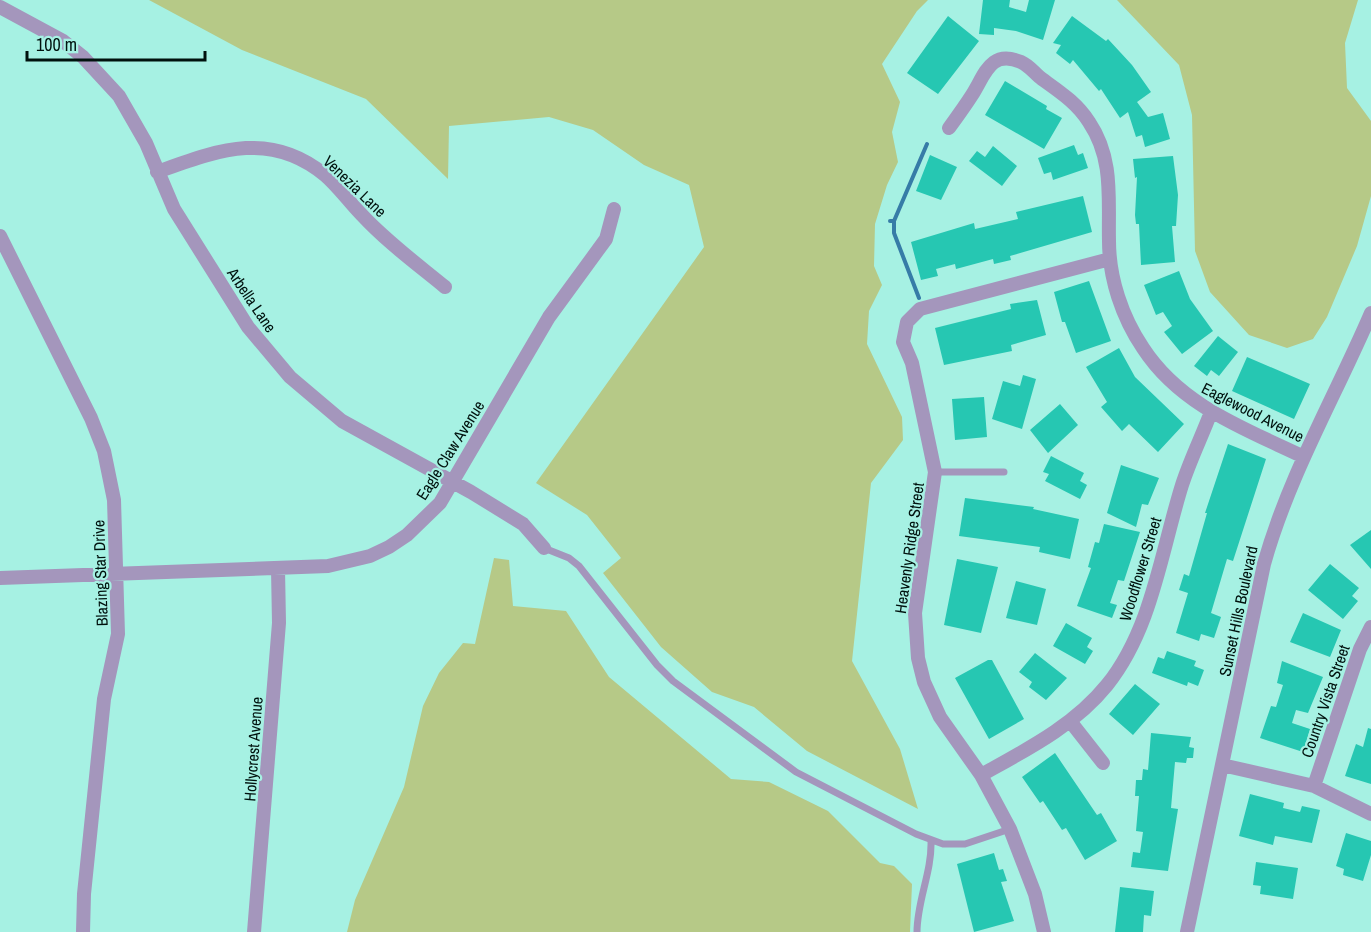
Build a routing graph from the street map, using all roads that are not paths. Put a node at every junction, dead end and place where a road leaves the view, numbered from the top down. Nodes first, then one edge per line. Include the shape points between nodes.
1 (0, 7) edge
2 (949, 128) dead end
3 (157, 172) junction
4 (614, 209) dead end
5 (0, 236) edge
6 (1110, 259) junction
7 (445, 287) dead end
8 (1371, 313) edge
9 (1211, 412) junction
10 (1302, 456) junction
11 (935, 472) junction
12 (1004, 472) dead end
13 (453, 482) junction
14 (544, 548) joint
15 (278, 569) junction
16 (118, 576) junction
17 (0, 578) edge
18 (1371, 627) edge
19 (1070, 721) junction
20 (1103, 763) dead end
21 (1222, 765) junction
22 (981, 776) junction
23 (1314, 786) junction
24 (1371, 814) edge
25 (1010, 829) junction
26 (931, 841) junction
27 (83, 932) edge
28 (254, 932) edge
29 (916, 932) edge
30 (1044, 932) edge
31 (1187, 932) edge

1 - 3 street, Arbella Lane via 63,41 103,76 133,117
2 - 6 street, Eaglewood Avenue via 986,68 1004,59 1024,63 1062,92 1089,122 1105,157
3 - 7 street, Venezia Lane via 236,147 271,149 291,155 325,175 380,232
3 - 13 street, Arbella Lane via 174,209 248,327 290,377 342,421
4 - 13 street, Eagle Claw Avenue via 606,239 549,317
5 - 16 street, Blazing Star Drive via 104,451 114,500
6 - 9 street, Eaglewood Avenue via 1121,305 1143,348 1174,385
6 - 11 street, Heavenly Ridge Street via 930,306 912,315 903,332 903,342 912,363
8 - 10 street, Sunset Hills Boulevard
9 - 10 street, Eaglewood Avenue
9 - 19 street, Woodflower Street via 1183,482 1144,619 1107,685
10 - 21 street, Sunset Hills Boulevard via 1264,564
11 - 12 lane
11 - 22 street, Heavenly Ridge Street via 915,613 918,658 936,710
13 - 14 street, Arbella Lane via 523,524
13 - 15 street, Eagle Claw Avenue via 425,519 389,547 349,562
14 - 26 lane via 579,566 657,666 685,691 796,772
15 - 16 street, Eagle Claw Avenue
15 - 28 street, Hollycrest Avenue via 279,623
16 - 17 street, Eagle Claw Avenue
16 - 27 street, Blazing Star Drive via 118,634 104,699
18 - 23 street, Country Vista Street
19 - 20 street
19 - 22 street, Woodflower Street
21 - 23 street
21 - 31 street, Sunset Hills Boulevard
22 - 25 street, Heavenly Ridge Street
23 - 24 street
25 - 26 lane via 965,844
25 - 30 street, Heavenly Ridge Street via 1035,894
26 - 29 lane

